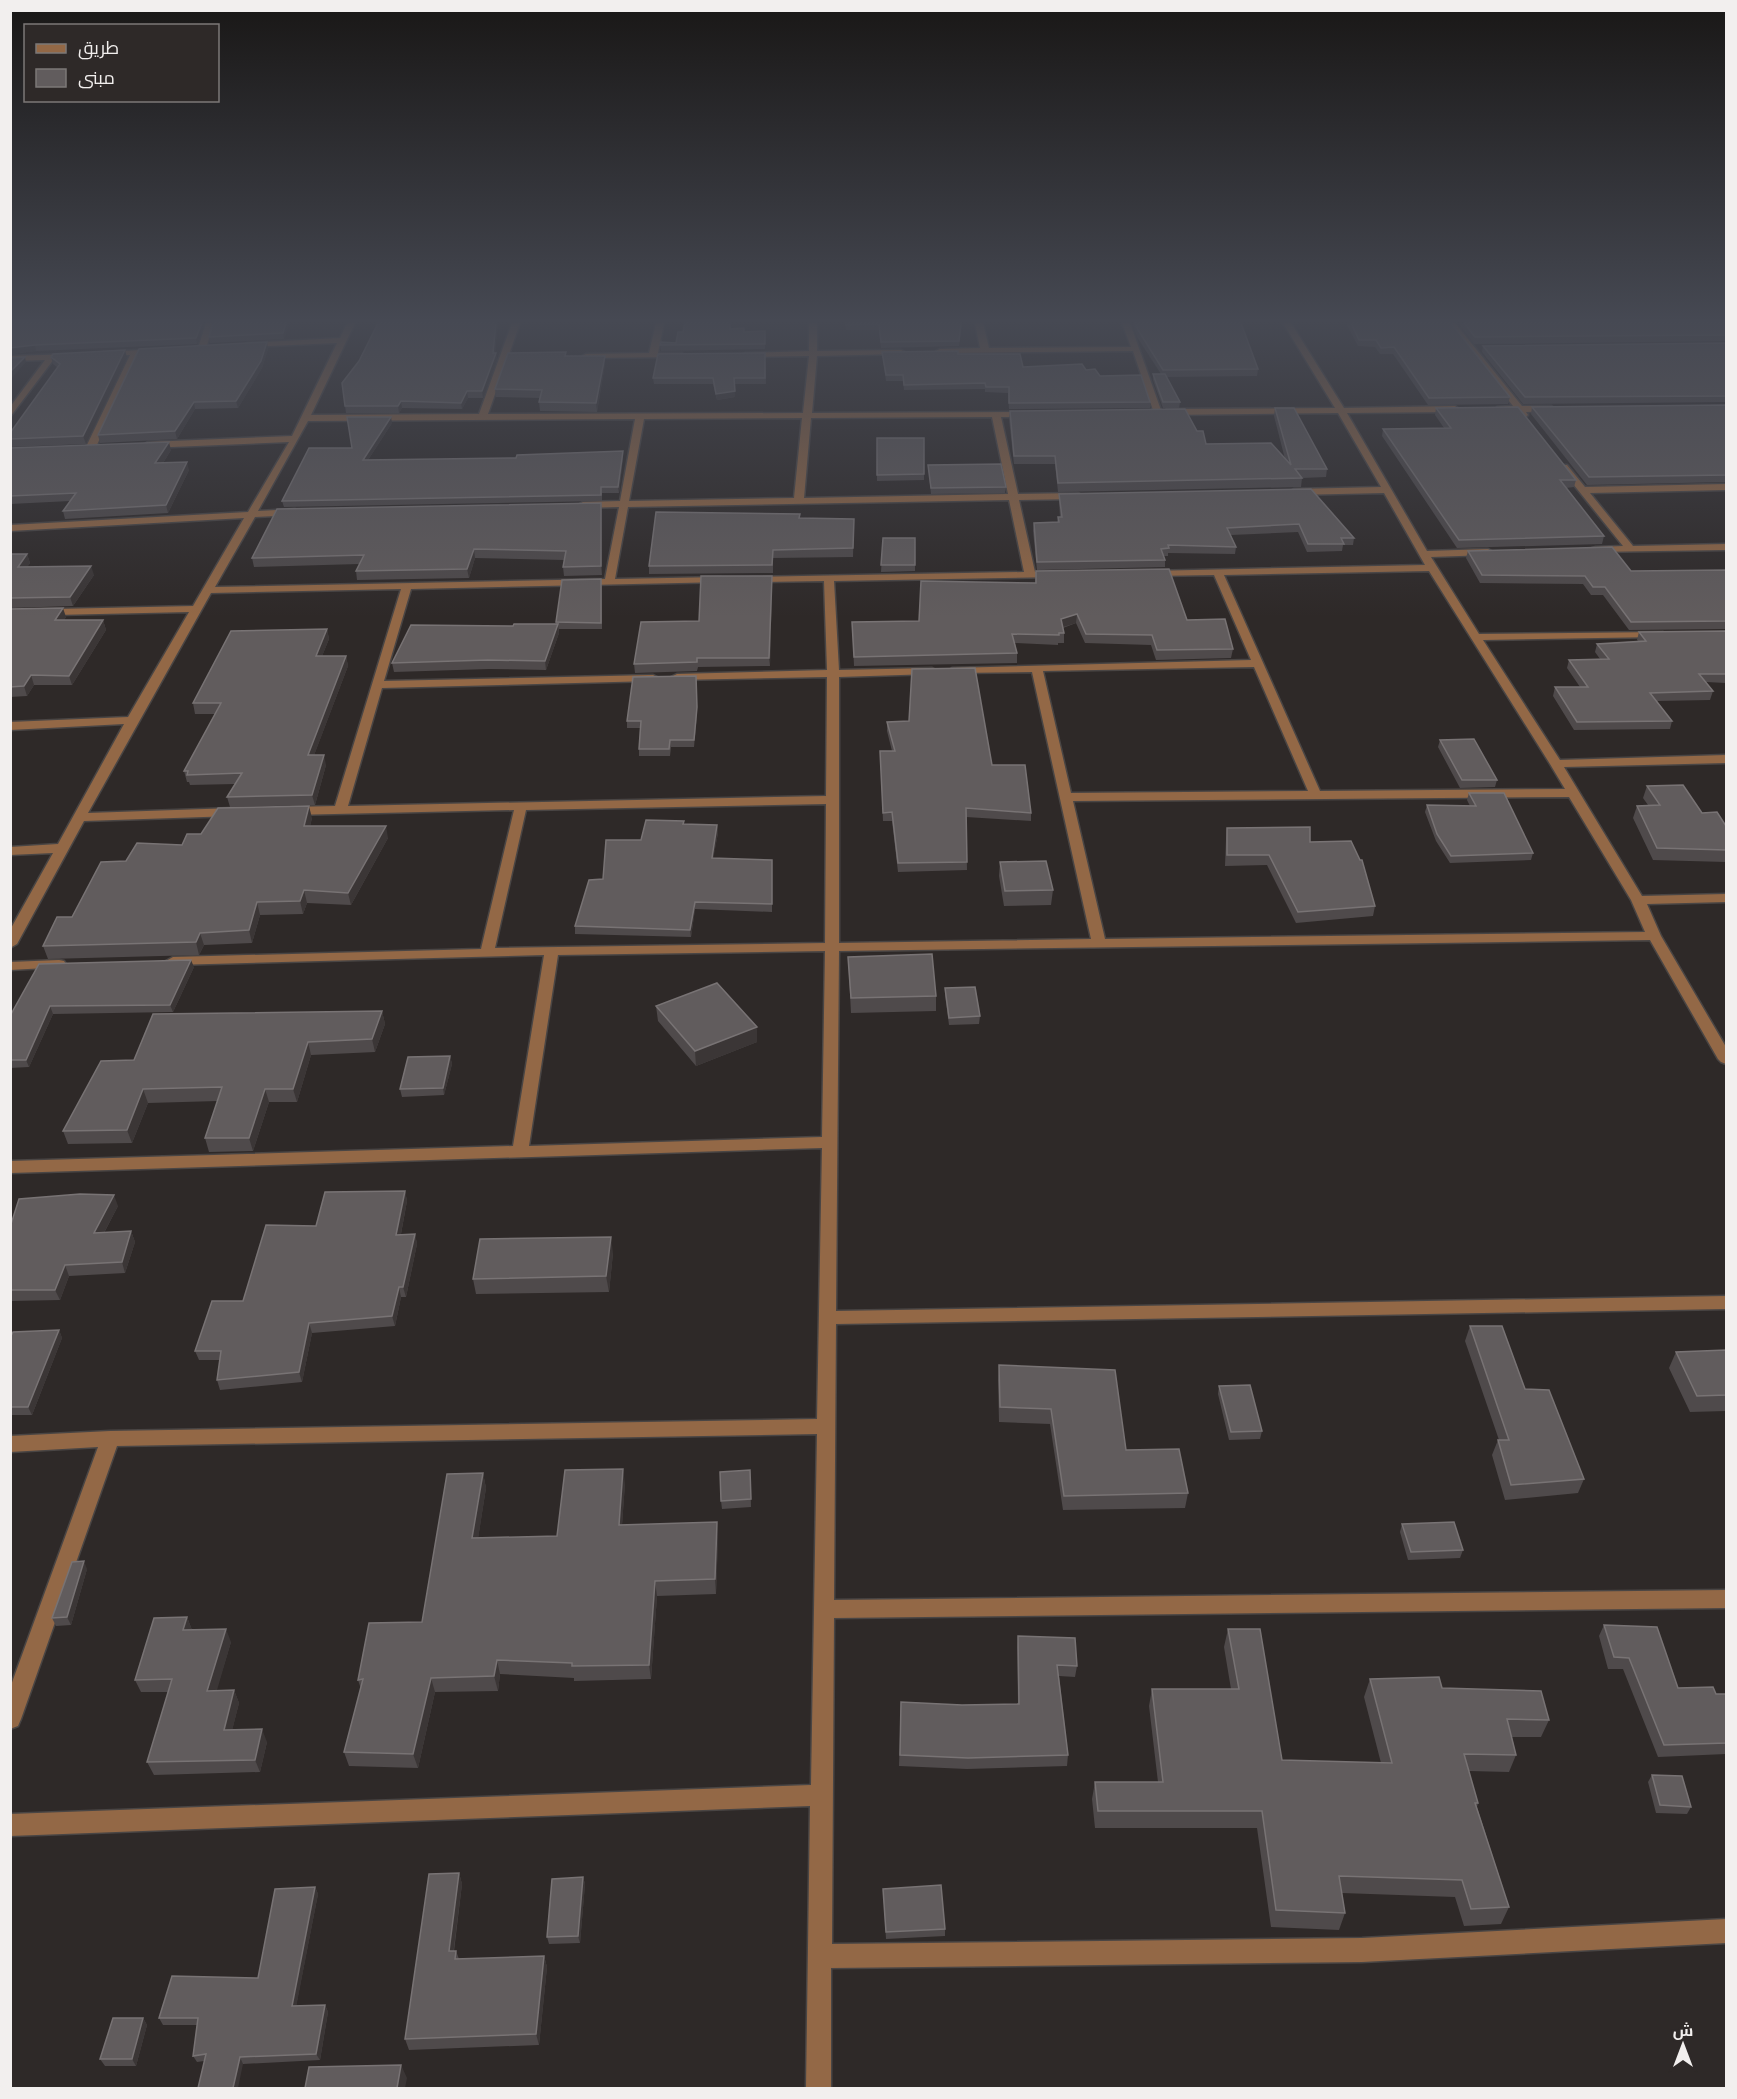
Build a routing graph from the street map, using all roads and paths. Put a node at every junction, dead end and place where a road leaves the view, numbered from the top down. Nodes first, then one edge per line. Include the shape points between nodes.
1 (103, 421) edge
2 (304, 421) edge
3 (639, 421) edge
4 (806, 421) edge
5 (998, 421) edge
6 (1347, 421) edge
7 (1528, 421) edge
8 (1533, 427) edge
9 (295, 439) junction
10 (136, 446) edge
11 (91, 447) junction
12 (102, 447) edge
13 (80, 448) edge
14 (1561, 463) edge
15 (1726, 487) edge
16 (1388, 490) junction
17 (1582, 490) junction
18 (1283, 492) edge
19 (1084, 496) edge
20 (1014, 497) junction
21 (799, 501) junction
22 (625, 504) junction
23 (567, 505) edge
24 (310, 512) edge
25 (252, 513) junction
26 (10, 528) edge
27 (1726, 547) edge
28 (1630, 549) junction
29 (1584, 550) edge
30 (1504, 552) edge
31 (1425, 554) junction
32 (1432, 568) junction
33 (1218, 573) junction
34 (1136, 574) edge
35 (1030, 575) junction
36 (1065, 575) edge
37 (829, 579) junction
38 (610, 580) junction
39 (407, 586) junction
40 (208, 590) junction
41 (197, 609) junction
42 (10, 613) edge
43 (1667, 634) edge
44 (1476, 637) junction
45 (1258, 663) junction
46 (1037, 669) junction
47 (833, 673) junction
48 (378, 685) junction
49 (132, 720) junction
50 (10, 726) edge
51 (1726, 759) edge
52 (1556, 764) junction
53 (1572, 793) junction
54 (1315, 794) junction
55 (1066, 797) junction
56 (832, 800) junction
57 (521, 806) junction
58 (341, 809) junction
59 (282, 811) edge
60 (246, 812) edge
61 (81, 817) junction
62 (63, 848) junction
63 (10, 851) edge
64 (1726, 898) edge
65 (1638, 900) junction
66 (1654, 936) junction
67 (10, 944) edge
68 (1099, 944) junction
69 (832, 947) junction
70 (552, 951) junction
71 (487, 953) junction
72 (153, 962) edge
73 (70, 964) edge
74 (10, 966) edge
75 (1719, 1035) edge
76 (1726, 1059) edge
77 (829, 1142) junction
78 (520, 1152) junction
79 (10, 1167) edge
80 (1726, 1303) edge
81 (827, 1318) junction
82 (825, 1426) junction
83 (110, 1439) junction
84 (10, 1444) edge
85 (1726, 1599) edge
86 (824, 1609) junction
87 (10, 1719) edge
88 (822, 1795) junction
89 (10, 1825) edge
90 (1726, 1931) edge
91 (818, 1956) junction
92 (818, 2088) edge

1 - 11 street
2 - 9 street
3 - 22 street
4 - 21 street
5 - 20 street
6 - 16 street
7 - 8 street
9 - 10 street
9 - 25 street
11 - 12 street
11 - 13 street
14 - 17 street
15 - 17 street
16 - 18 street
16 - 31 street
17 - 28 street
19 - 20 street
20 - 21 street
20 - 35 street
21 - 22 street
22 - 23 street
22 - 38 street
24 - 25 street
25 - 26 street
25 - 40 street
27 - 28 street
28 - 29 street
30 - 31 street
31 - 32 street
32 - 33 street
32 - 44 street
33 - 34 street
33 - 45 street
35 - 36 street
35 - 37 street
37 - 38 street
37 - 47 street
38 - 39 street
39 - 40 street
39 - 48 street
40 - 41 street
41 - 42 street
41 - 49 street
43 - 44 street
44 - 52 street
45 - 46 street
45 - 54 street
46 - 47 street
46 - 55 street
47 - 48 street
47 - 56 street
48 - 58 street
49 - 50 street
49 - 61 street
51 - 52 street
52 - 53 street
53 - 54 street
53 - 65 street
54 - 55 street
55 - 68 street
56 - 57 street
56 - 69 street
57 - 58 street
57 - 71 street
58 - 59 street
60 - 61 street
61 - 62 street
62 - 63 street
62 - 67 street
64 - 65 street
65 - 66 street
66 - 68 street
66 - 75 street
68 - 69 street
69 - 70 street
69 - 77 street
70 - 71 street
70 - 78 street
71 - 72 street
73 - 74 street
75 - 76 street
77 - 78 street
77 - 81 street
78 - 79 street
80 - 81 street
81 - 82 street
82 - 83 street
82 - 86 street
83 - 84 street
83 - 87 street
85 - 86 street
86 - 88 street
88 - 89 street
88 - 91 street
90 - 91 street via 1362,1950
91 - 92 street

